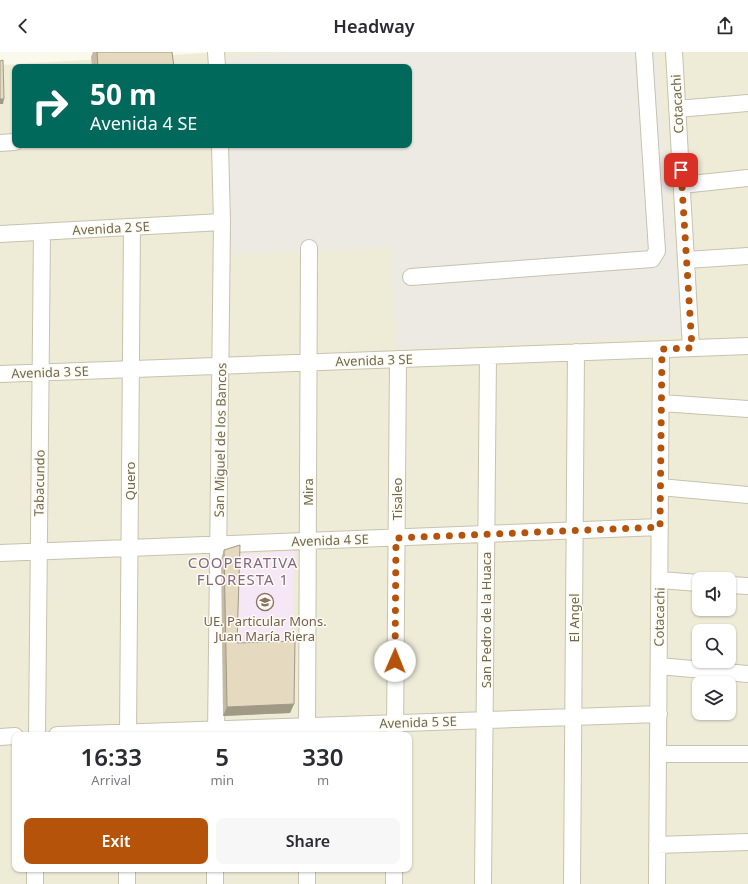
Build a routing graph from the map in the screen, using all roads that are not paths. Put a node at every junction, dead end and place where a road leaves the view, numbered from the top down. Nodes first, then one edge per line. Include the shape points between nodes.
1 (216, 52) edge
2 (644, 52) edge
3 (674, 52) edge
4 (217, 64) edge
5 (748, 103) edge
6 (677, 109) junction
7 (12, 142) edge
8 (0, 143) edge
9 (220, 148) edge
10 (748, 178) edge
11 (682, 185) junction
12 (222, 222) junction
13 (132, 227) junction
14 (42, 232) junction
15 (0, 234) edge
16 (309, 248) dead end
17 (748, 256) edge
18 (686, 260) junction
19 (411, 278) dead end
20 (748, 346) edge
21 (692, 348) junction
22 (662, 349) junction
23 (576, 352) junction
24 (488, 356) junction
25 (398, 359) junction
26 (308, 363) junction
27 (221, 366) junction
28 (131, 369) junction
29 (40, 373) junction
30 (0, 374) edge
31 (661, 403) junction
32 (748, 409) edge
33 (660, 487) junction
34 (748, 496) edge
35 (660, 527) junction
36 (575, 530) junction
37 (486, 534) junction
38 (396, 538) junction
39 (308, 541) junction
40 (218, 545) junction
41 (130, 548) junction
42 (39, 552) junction
43 (0, 553) edge
44 (660, 580) junction
45 (692, 582) edge
46 (736, 585) edge
47 (748, 586) edge
48 (659, 666) junction
49 (748, 674) edge
50 (659, 714) junction
51 (574, 717) junction
52 (485, 720) junction
53 (395, 729) edge
54 (307, 731) edge
55 (37, 732) edge
56 (128, 732) edge
57 (216, 732) edge
58 (12, 736) edge
59 (0, 737) edge
60 (658, 754) junction
61 (748, 754) edge
62 (748, 842) edge
63 (657, 845) junction
64 (35, 872) edge
65 (127, 872) edge
66 (215, 872) edge
67 (307, 872) edge
68 (394, 872) edge
69 (35, 884) edge
70 (127, 884) edge
71 (215, 884) edge
72 (307, 884) edge
73 (394, 884) edge
74 (483, 884) edge
75 (572, 884) edge
76 (657, 884) edge

1 - 4 street
2 - 19 street via 657,251 652,259
3 - 6 street, Cotacachi
5 - 6 street
6 - 11 street, Cotacachi
7 - 8 street
9 - 12 street, San Miguel de los Bancos
10 - 11 street
11 - 18 street, Cotacachi
12 - 13 street, Avenida 2 SE
12 - 27 street, San Miguel de los Bancos
13 - 14 street, Avenida 2 SE
13 - 28 street, Quero
14 - 15 street, Avenida 2 SE
14 - 29 street, Tabacundo
16 - 26 street, Mira
17 - 18 street
18 - 21 street, Cotacachi
20 - 21 street, Avenida 3 SE
21 - 22 street, Avenida 3 SE
22 - 23 street, Avenida 3 SE
22 - 31 street, Cotacachi
23 - 24 street, Avenida 3 SE
23 - 36 street, El Angel
24 - 25 street, Avenida 3 SE
24 - 37 street, San Pedro de la Huaca
25 - 26 street, Avenida 3 SE
25 - 38 street, Tisaleo
26 - 27 street, Avenida 3 SE
26 - 39 street, Mira
27 - 28 street, Avenida 3 SE
27 - 40 street, San Miguel de los Bancos
28 - 29 street, Avenida 3 SE
28 - 41 street, Quero
29 - 30 street, Avenida 3 SE
29 - 42 street, Tabacundo
31 - 32 street
31 - 33 street, Cotacachi
33 - 34 street
33 - 35 street, Cotacachi
35 - 36 street, Avenida 4 SE
35 - 44 street, Cotacachi
36 - 37 street, Avenida 4 SE
36 - 51 street, El Angel
37 - 38 street, Avenida 4 SE
37 - 52 street, San Pedro de la Huaca
38 - 39 street, Avenida 4 SE
38 - 53 street, Tisaleo
39 - 40 street, Avenida 4 SE
39 - 54 street, Mira
40 - 41 street, Avenida 4 SE
40 - 57 street, San Miguel de los Bancos
41 - 42 street, Avenida 4 SE
41 - 56 street, Quero
42 - 43 street, Avenida 4 SE
42 - 55 street, Tabacundo
44 - 45 street
44 - 48 street, Cotacachi
46 - 47 street
48 - 49 street
48 - 50 street, Cotacachi
50 - 51 street, Avenida 5 SE
50 - 60 street, Cotacachi
51 - 52 street, Avenida 5 SE
51 - 75 street, El Angel
52 - 53 street, Avenida 5 SE
52 - 74 street, San Pedro de la Huaca
53 - 54 street, Avenida 5 SE
54 - 57 street, Avenida 5 SE
58 - 59 street
60 - 61 street
60 - 63 street, Cotacachi
62 - 63 street
63 - 76 street, Cotacachi
64 - 69 street
65 - 70 street
66 - 71 street
67 - 72 street
68 - 73 street

